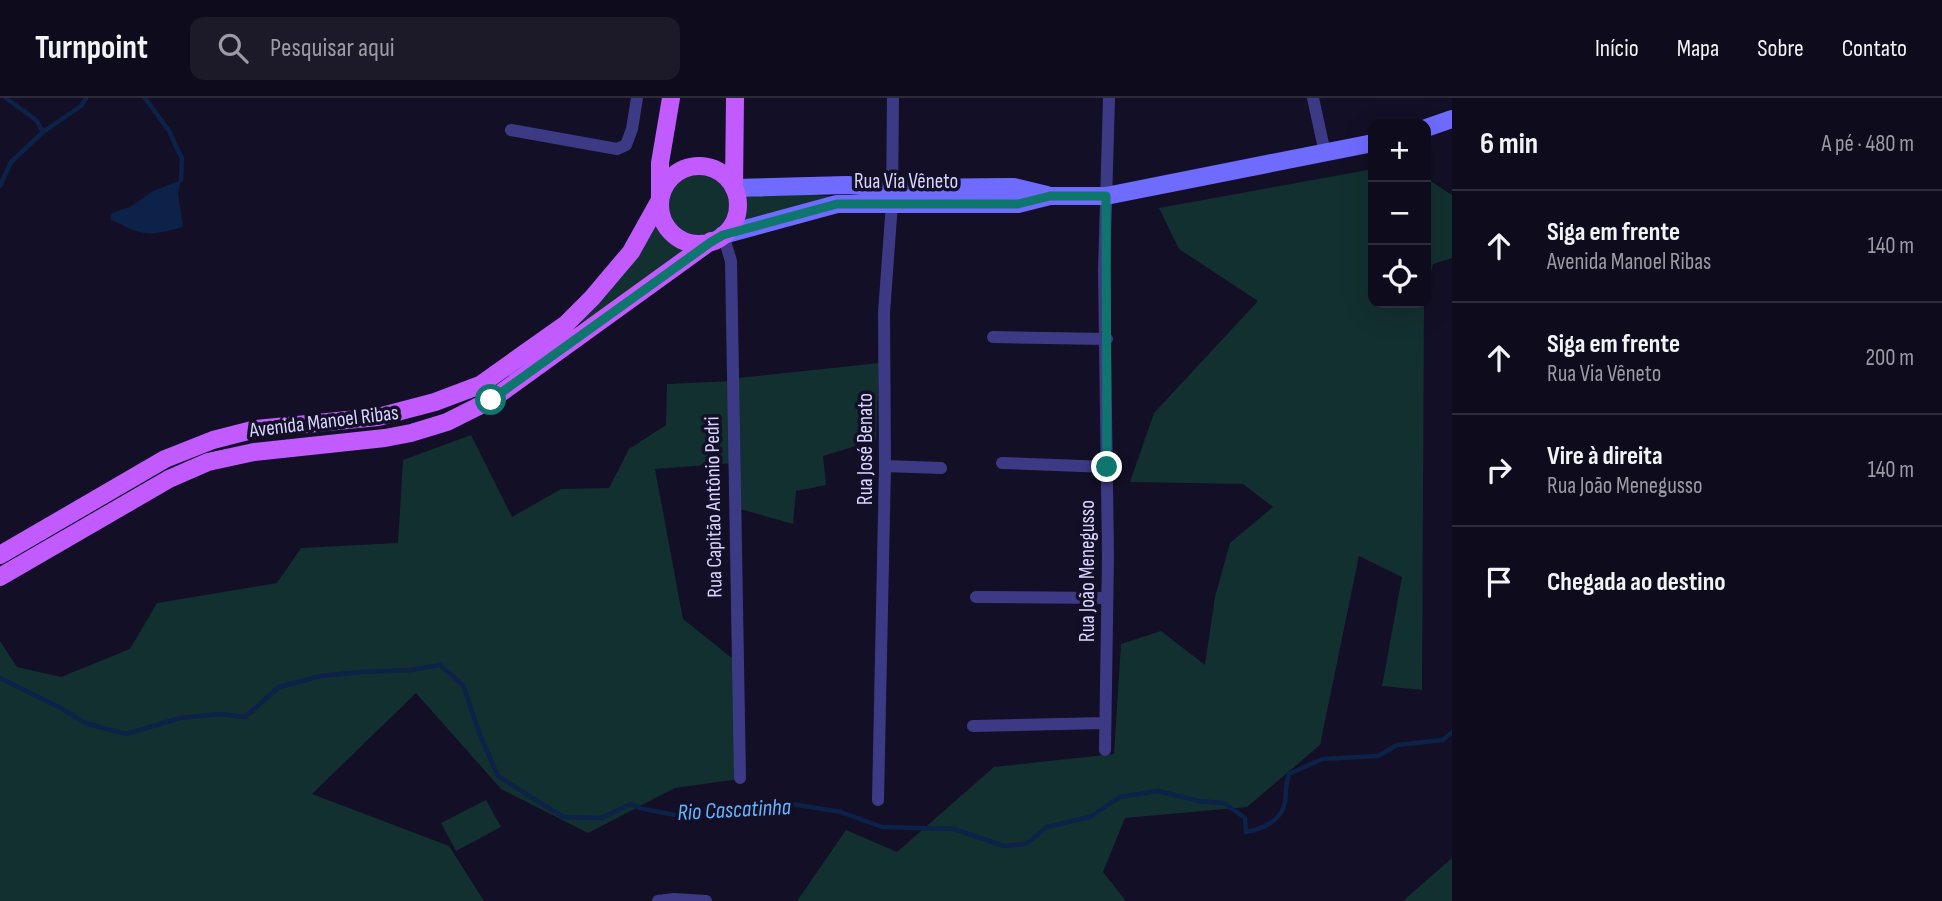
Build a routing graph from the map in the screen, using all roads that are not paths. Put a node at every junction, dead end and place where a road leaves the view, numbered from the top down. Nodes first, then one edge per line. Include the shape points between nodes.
1 (637, 98) edge
2 (671, 98) edge
3 (736, 98) edge
4 (893, 98) edge
5 (1109, 98) edge
6 (1313, 98) edge
7 (1452, 119) edge
8 (1431, 126) edge
9 (511, 130) dead end
10 (1368, 144) edge
11 (1325, 153) junction
12 (660, 163) junction
13 (734, 188) junction
14 (892, 196) junction
15 (1106, 196) junction
16 (660, 200) junction
17 (643, 233) junction
18 (717, 238) junction
19 (993, 337) dead end
20 (1107, 339) junction
21 (1003, 463) dead end
22 (885, 466) junction
23 (1107, 467) junction
24 (941, 468) dead end
25 (0, 555) edge
26 (0, 578) edge
27 (976, 597) dead end
28 (1107, 598) junction
29 (1105, 723) junction
30 (973, 726) dead end
31 (1105, 750) dead end
32 (740, 778) dead end
33 (878, 800) dead end
34 (658, 901) edge
35 (706, 901) edge

1 - 9 street via 632,130 626,145 617,149
2 - 12 main road, Avenida Manoel Ribas
3 - 13 main road
4 - 14 street, Rua José Benato
5 - 15 street, Rua João Menegusso
6 - 11 street
7 - 8 main road
10 - 11 main road, Rua Via Vêneto
11 - 15 main road, Rua Via Vêneto
12 - 16 main road, Avenida Manoel Ribas
12 - 17 main road, Avenida Manoel Ribas
13 - 14 main road, Rua Via Vêneto via 848,185
13 - 16 main road via 718,170 693,166 671,178
13 - 18 main road via 737,214 732,226
14 - 15 main road, Rua Via Vêneto via 1018,204 1050,196
14 - 18 main road, Rua Via Vêneto via 837,204
14 - 22 street, Rua José Benato via 884,313
15 - 20 street, Rua João Menegusso
16 - 17 main road, Avenida Manoel Ribas
16 - 18 main road via 661,213 674,235 698,244
17 - 25 main road, Avenida Manoel Ribas via 615,273 566,324 480,385 378,417 256,429 213,440 165,459
18 - 26 main road, Avenida Manoel Ribas via 491,400 447,422 385,438 254,452 208,462 169,479
18 - 32 street, Rua Capitão Antônio Pedri via 731,261
19 - 20 street
20 - 23 street, Rua João Menegusso
21 - 23 street
22 - 24 street
22 - 33 street, Rua José Benato
23 - 28 street, Rua João Menegusso
27 - 28 street
28 - 29 street, Rua João Menegusso
29 - 30 street
29 - 31 street, Rua João Menegusso
34 - 35 street

